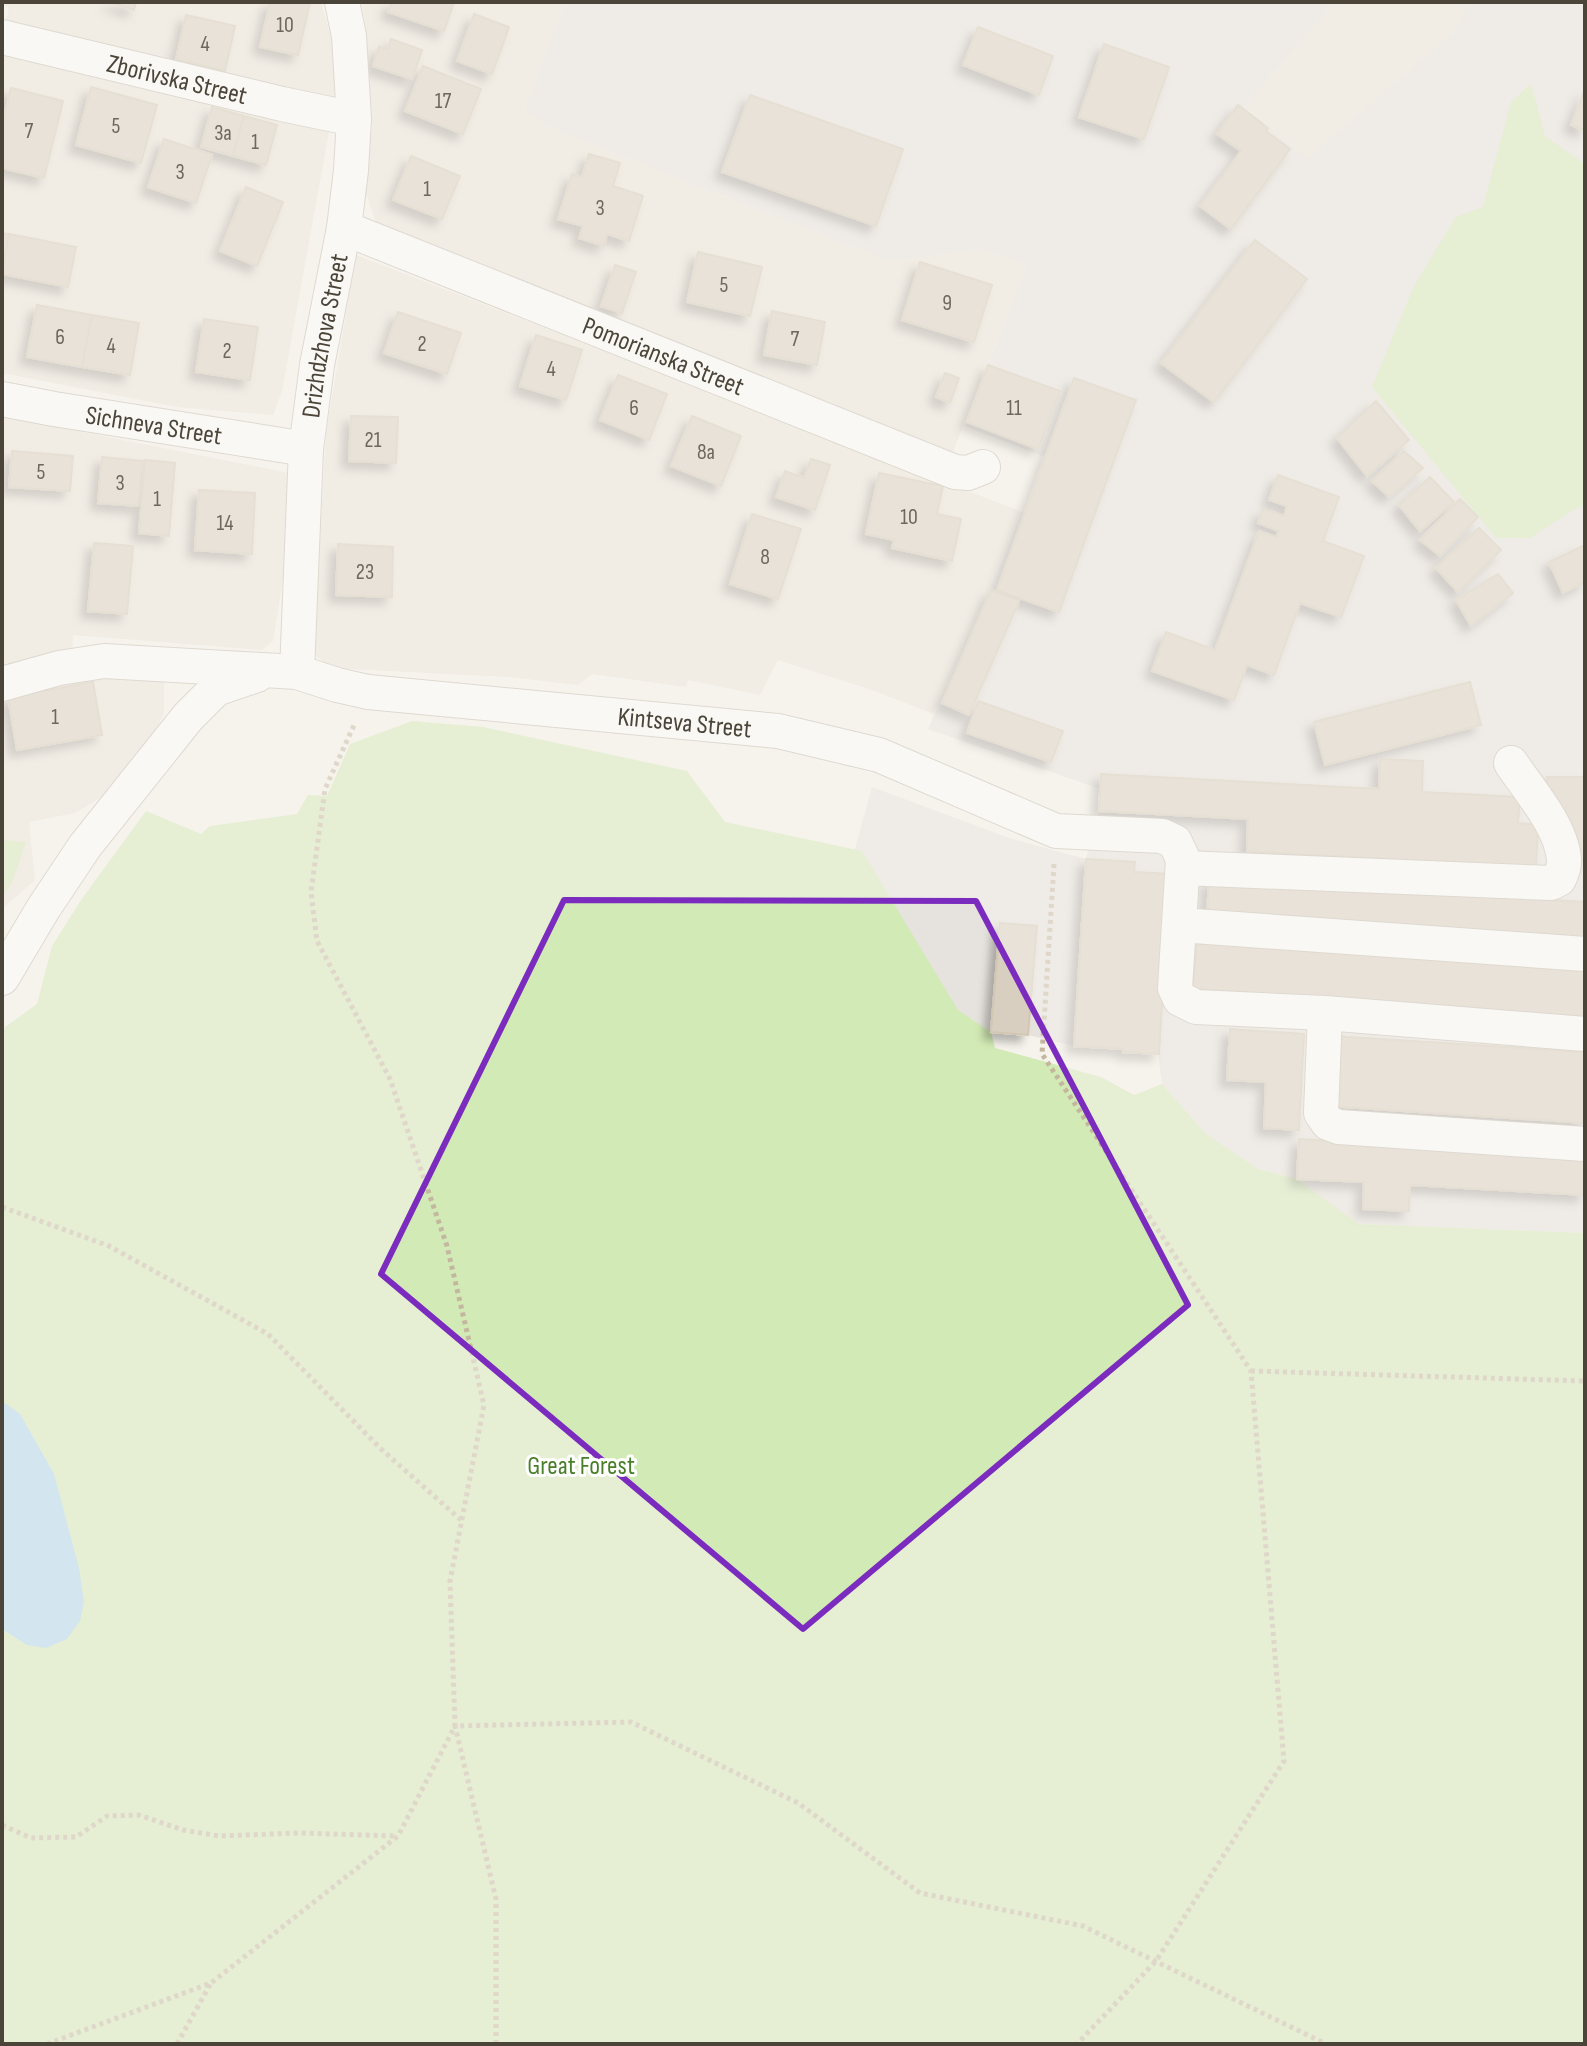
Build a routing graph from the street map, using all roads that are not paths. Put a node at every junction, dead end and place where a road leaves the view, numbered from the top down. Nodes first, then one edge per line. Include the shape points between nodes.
1 (342, 2) edge
2 (2, 37) edge
3 (354, 119) junction
4 (344, 228) junction
5 (2, 399) edge
6 (306, 449) junction
7 (983, 467) dead end
8 (297, 672) junction
9 (2, 684) edge
10 (1511, 763) dead end
11 (1183, 868) junction
12 (1180, 925) junction
13 (1585, 954) edge
14 (2, 978) edge
15 (1325, 1013) junction
16 (1585, 1034) edge
17 (1585, 1144) edge

1 - 3 street, Drizhdzhova Street
2 - 3 street, Zborivska Street
3 - 4 street, Drizhdzhova Street
4 - 6 street, Drizhdzhova Street
4 - 7 street, Pomorianska Street via 955,472
5 - 6 street, Sichneva Street
6 - 8 street, Drizhdzhova Street
8 - 9 street, Kintseva Street via 104,661
8 - 11 street, Kintseva Street via 368,692 778,731 879,755 1056,831 1162,836 1175,842
8 - 14 street, Kintseva Street via 252,675 216,689 188,717 85,846
10 - 11 street via 1553,826 1560,846 1563,870 1551,883
11 - 12 street
12 - 13 street
12 - 15 street via 1175,988 1180,999 1196,1007
15 - 16 street
15 - 17 street via 1321,1113 1328,1123

